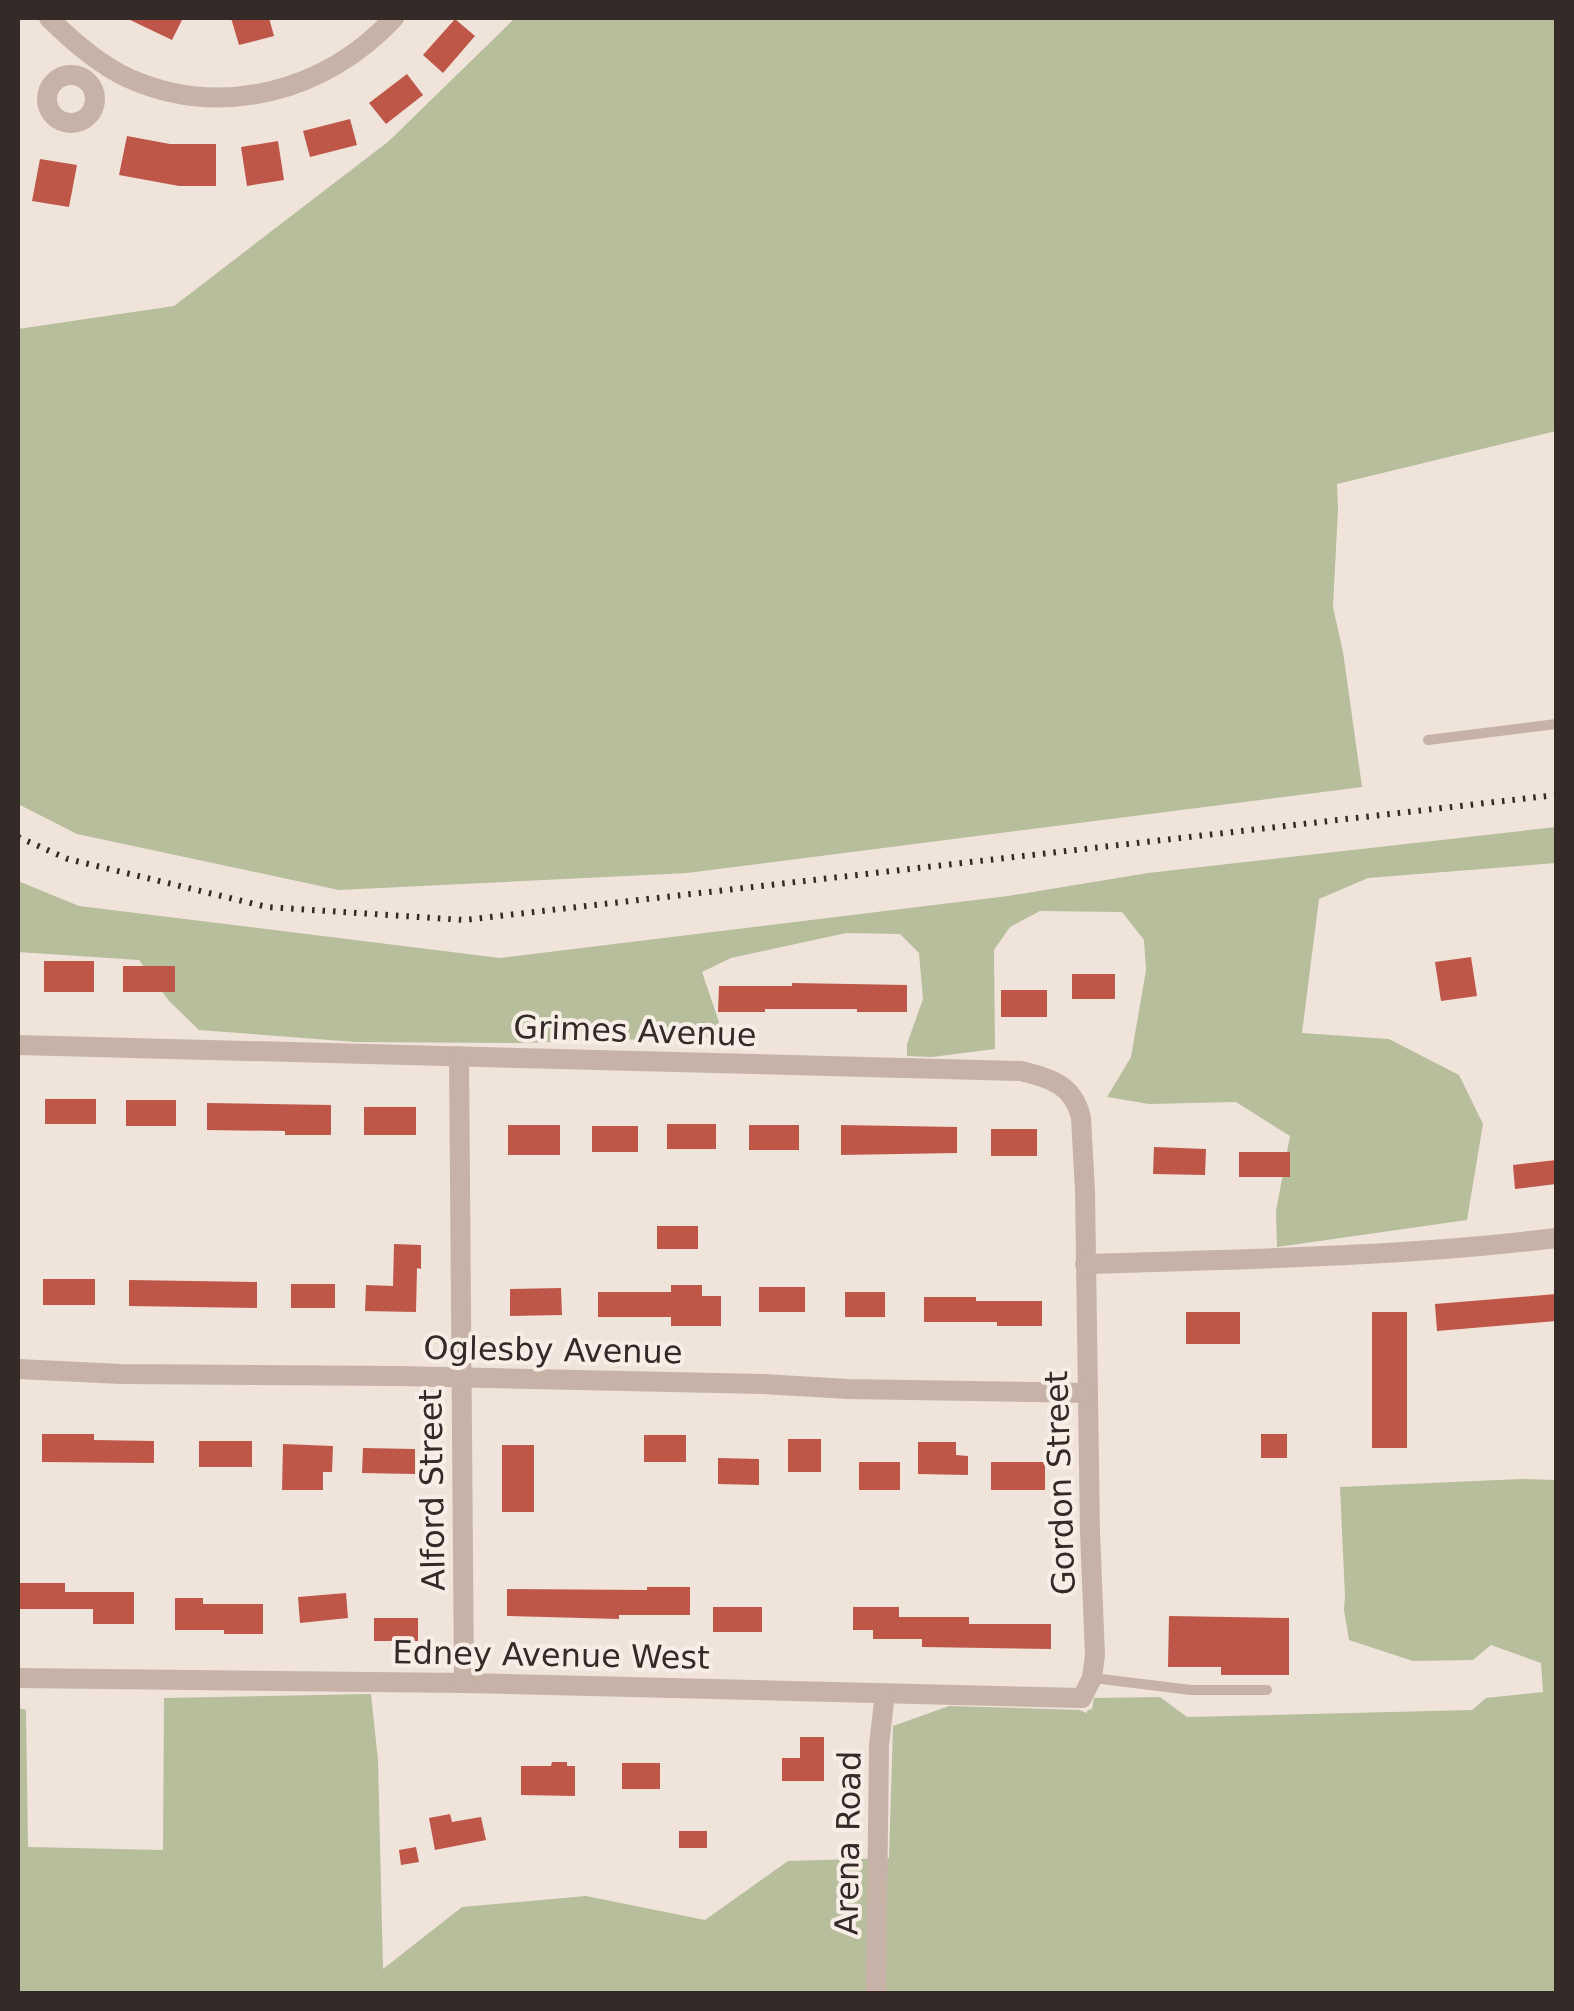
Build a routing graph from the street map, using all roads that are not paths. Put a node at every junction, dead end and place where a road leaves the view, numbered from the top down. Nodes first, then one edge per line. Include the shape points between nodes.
1 (49, 18) edge
2 (394, 18) edge
3 (98, 60) junction
4 (84, 79) dead end
5 (1556, 724) edge
6 (1428, 740) dead end
7 (18, 1045) edge
8 (459, 1056) junction
9 (1556, 1238) edge
10 (1086, 1264) junction
11 (18, 1369) edge
12 (460, 1378) junction
13 (1087, 1393) junction
14 (18, 1678) edge
15 (1092, 1678) junction
16 (464, 1683) junction
17 (1267, 1690) dead end
18 (885, 1693) junction
19 (1082, 1698) joint
20 (876, 1994) edge

1 - 3 street
2 - 3 street via 323,73 249,96 173,92
3 - 4 street
5 - 6 lane
7 - 8 street, Grimes Avenue
8 - 10 street, Grimes Avenue via 1002,1070 1048,1077 1070,1090 1081,1118
8 - 12 street, Alford Street
9 - 10 street via 1328,1257
10 - 13 street, Gordon Street
11 - 12 street, Oglesby Avenue
12 - 13 street, Oglesby Avenue
12 - 16 street, Alford Street
13 - 15 street, Gordon Street
14 - 16 street, Edney Avenue West
15 - 17 lane via 1191,1690
15 - 19 street, Gordon Street
16 - 18 street, Edney Avenue West
18 - 19 street, Edney Avenue West
18 - 20 street, Arena Road

